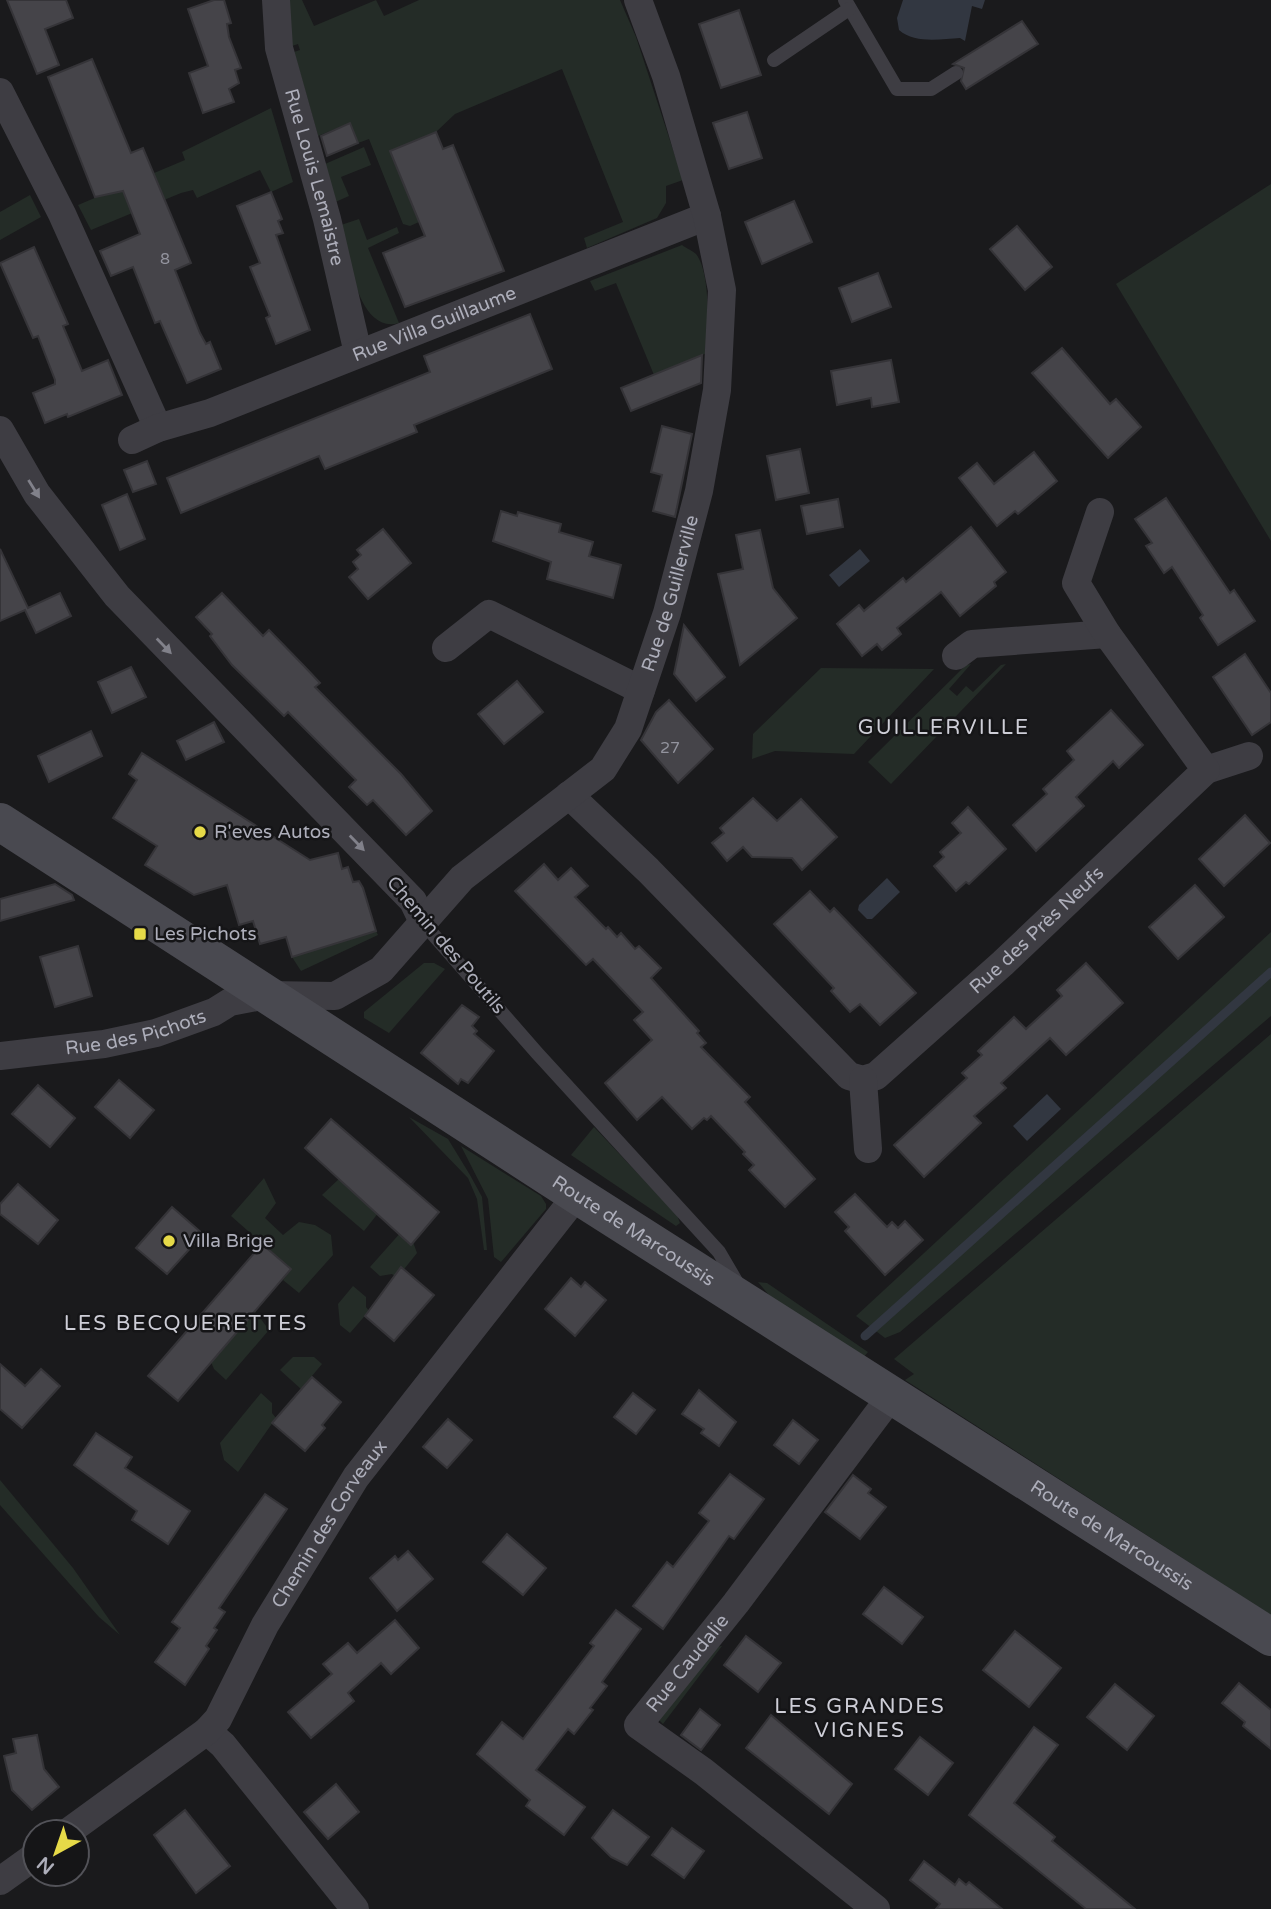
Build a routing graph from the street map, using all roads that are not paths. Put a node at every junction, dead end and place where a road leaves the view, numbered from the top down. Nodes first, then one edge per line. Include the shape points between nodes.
1 (276, 0) edge
2 (638, 0) edge
3 (847, 4) edge
4 (774, 60) dead end
5 (956, 73) dead end
6 (0, 92) edge
7 (707, 216) junction
8 (358, 353) junction
9 (158, 428) junction
10 (0, 430) edge
11 (132, 440) dead end
12 (1100, 512) dead end
13 (1107, 634) junction
14 (446, 648) dead end
15 (956, 656) dead end
16 (642, 690) junction
17 (1249, 756) dead end
18 (1206, 770) junction
19 (569, 795) junction
20 (0, 822) edge
21 (424, 923) junction
22 (267, 995) junction
23 (0, 1056) edge
24 (863, 1080) junction
25 (868, 1149) dead end
26 (577, 1195) junction
27 (753, 1305) junction
28 (892, 1395) junction
29 (1271, 1637) edge
30 (207, 1731) junction
31 (87, 1818) edge
32 (21, 1866) edge
33 (0, 1881) edge
34 (355, 1909) edge
35 (876, 1909) edge

1 - 8 street, Rue Louis Lemaistre via 279,48 327,219
2 - 7 street, Rue de Guillerville via 666,76
3 - 4 lane
3 - 5 lane via 897,89 931,89
6 - 9 street via 62,214
7 - 8 street, Rue Villa Guillaume
7 - 16 street, Rue de Guillerville via 722,289 717,390 699,491
8 - 9 street, Rue Villa Guillaume via 210,413
9 - 11 street, Rue Villa Guillaume
10 -> 21 street, Chemin des Poutils via 37,494 117,596 413,901
12 - 13 street via 1076,583
13 - 15 street via 972,644
13 - 18 street
14 - 16 street via 489,614
16 - 19 street, Rue de Guillerville via 628,729 603,769
17 - 18 street, Rue des Près Neufs
18 - 24 street, Rue des Près Neufs via 1003,963 876,1076
19 - 21 street, Rue de Guillerville via 461,878
19 - 24 street via 849,1076
20 - 22 main road, Route de Marcoussis
21 - 22 street, Rue de Guillerville via 381,970 335,996
21 - 27 lane, Chemin des Poutils via 719,1252
22 - 23 street, Rue des Pichots via 230,1002 156,1033
22 - 26 main road, Route de Marcoussis
24 - 25 street
26 - 27 main road, Route de Marcoussis
26 - 30 street, Chemin des Corveaux via 356,1477 265,1625
27 - 28 main road, Route de Marcoussis
28 - 29 main road, Route de Marcoussis
28 - 35 street, Rue Caudalie via 638,1725
30 - 31 street, Chemin des Corveaux
30 - 34 street
32 - 33 street

